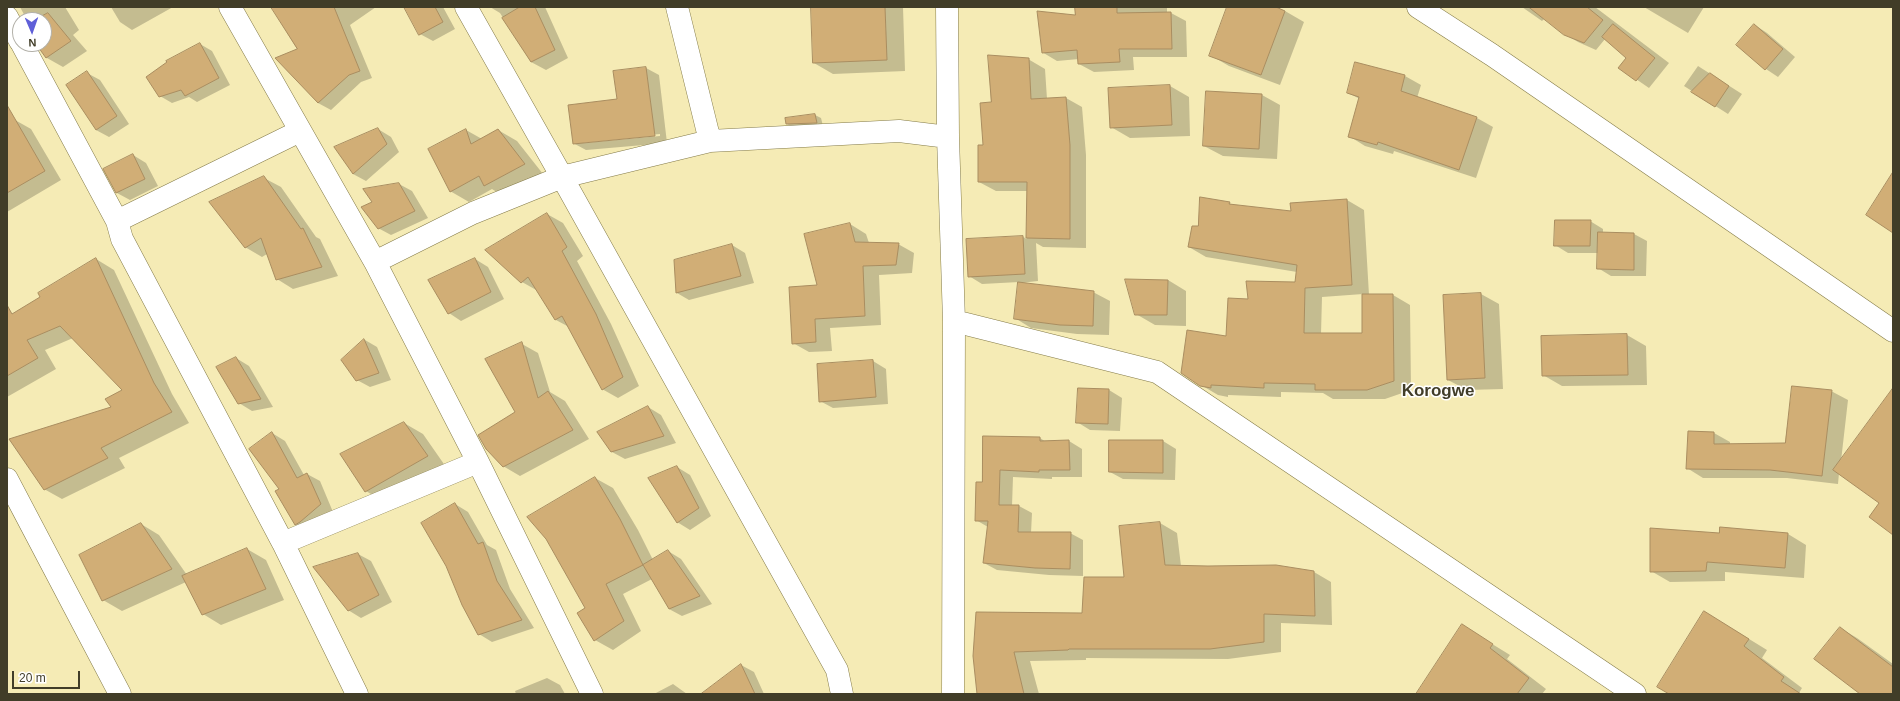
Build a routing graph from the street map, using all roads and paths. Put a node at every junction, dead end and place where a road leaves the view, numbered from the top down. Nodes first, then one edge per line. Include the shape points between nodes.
1 (230, 7) edge
2 (466, 7) edge
3 (677, 7) edge
4 (947, 7) edge
5 (1418, 7) edge
6 (7, 17) edge
7 (12, 26) edge
8 (26, 52) edge
9 (300, 131) junction
10 (948, 137) junction
11 (710, 141) junction
12 (562, 177) junction
13 (117, 221) junction
14 (375, 262) junction
15 (954, 321) junction
16 (1893, 331) edge
17 (478, 462) junction
18 (7, 479) edge
19 (283, 543) junction
20 (120, 694) edge
21 (357, 694) edge
22 (592, 694) edge
23 (842, 694) edge
24 (953, 694) edge
25 (1635, 694) edge

1 - 9 main road
2 - 12 main road
3 - 11 main road
4 - 10 main road
5 - 16 main road via 1492,55
6 - 7 main road
8 - 13 main road
9 - 13 main road
9 - 14 main road
10 - 11 main road via 899,131
10 - 15 main road
11 - 12 main road
12 - 14 main road via 472,212
12 - 23 main road via 837,670
13 - 19 main road via 122,239
14 - 17 main road
15 - 24 main road
15 - 25 main road via 1157,372
17 - 19 main road
17 - 22 main road
18 - 20 main road
19 - 21 main road

